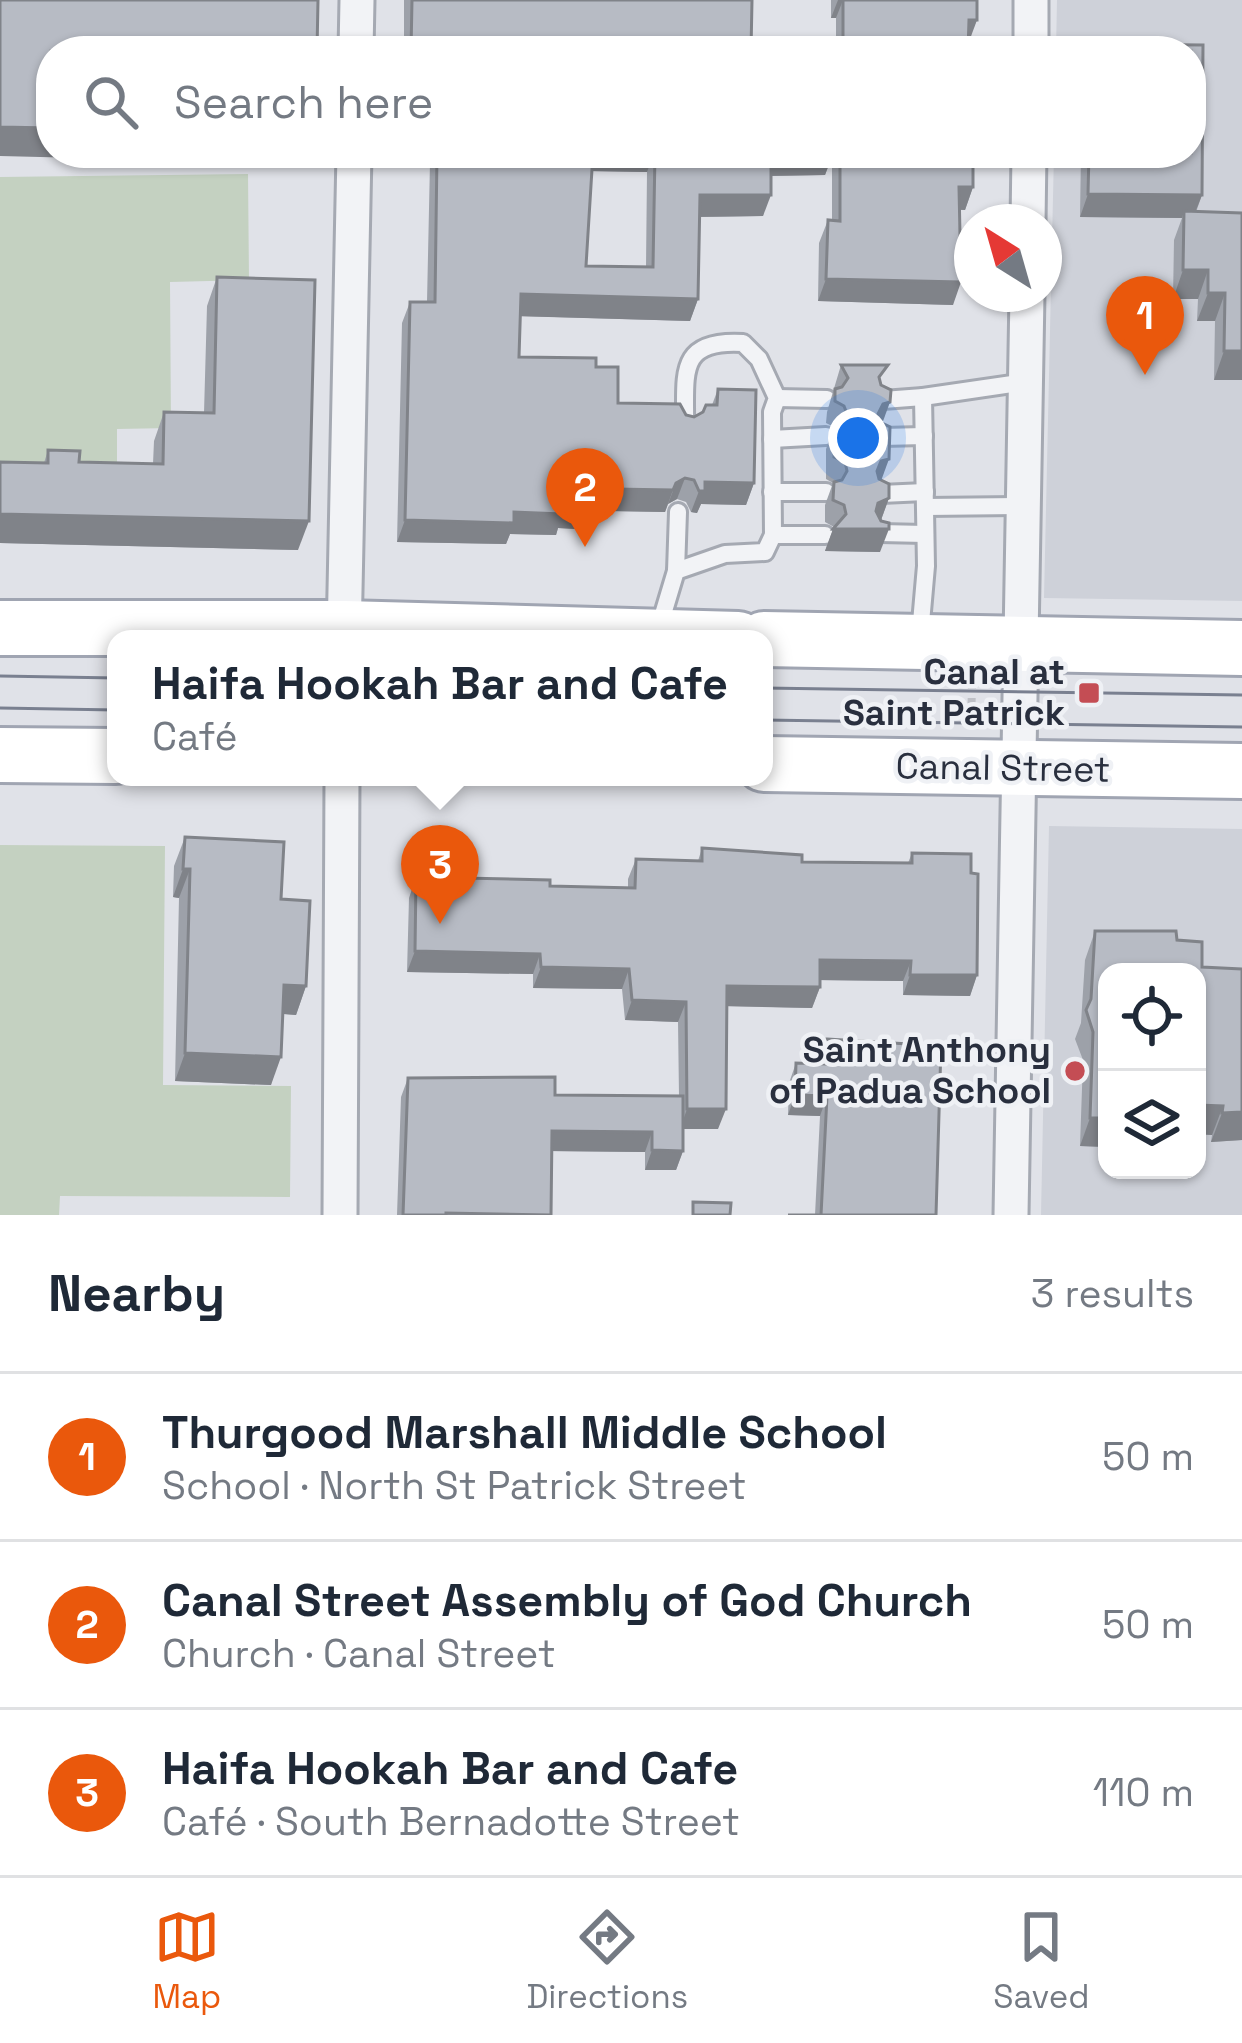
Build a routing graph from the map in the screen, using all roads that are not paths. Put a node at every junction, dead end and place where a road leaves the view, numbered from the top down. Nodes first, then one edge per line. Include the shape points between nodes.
1 (357, 0) edge
2 (1031, 0) edge
3 (356, 36) edge
4 (1030, 36) edge
5 (354, 168) edge
6 (1029, 168) edge
7 (1028, 204) edge
8 (1027, 312) edge
9 (1026, 382) junction
10 (923, 397) junction
11 (777, 398) junction
12 (827, 399) dead end
13 (883, 400) edge
14 (685, 426) edge
15 (826, 436) dead end
16 (924, 436) junction
17 (882, 437) edge
18 (772, 440) junction
19 (772, 492) junction
20 (826, 493) dead end
21 (881, 494) edge
22 (925, 500) junction
23 (1025, 506) junction
24 (678, 512) edge
25 (880, 533) edge
26 (925, 534) junction
27 (825, 535) dead end
28 (773, 536) junction
29 (676, 571) junction
30 (0, 628) edge
31 (138, 630) edge
32 (344, 630) edge
33 (658, 630) edge
34 (773, 639) edge
35 (919, 642) junction
36 (1023, 643) junction
37 (1242, 648) edge
38 (0, 755) edge
39 (107, 756) edge
40 (773, 764) edge
41 (1018, 768) junction
42 (1242, 771) edge
43 (342, 786) edge
44 (340, 1215) edge
45 (1011, 1215) edge

1 - 3 street
2 - 4 street
5 - 32 street
6 - 7 street
8 - 9 street
9 - 10 lane
9 - 23 street
10 - 13 lane
10 - 16 lane
11 - 12 lane
11 - 14 lane via 759,359 742,343 719,341 686,366
11 - 18 lane
15 - 18 lane
16 - 17 lane
16 - 22 lane
18 - 19 lane
19 - 20 lane
19 - 28 lane
21 - 22 lane
22 - 23 lane
22 - 26 lane
23 - 36 street
24 - 29 lane
25 - 26 lane
26 - 35 lane
27 - 28 lane
28 - 29 lane via 765,552 725,554
29 - 33 lane
30 - 31 main road
34 - 35 main road
35 - 36 main road
36 - 37 main road
36 - 41 street
38 - 39 main road
40 - 41 main road, Canal Street
41 - 42 main road, Canal Street
41 - 45 street
43 - 44 street

